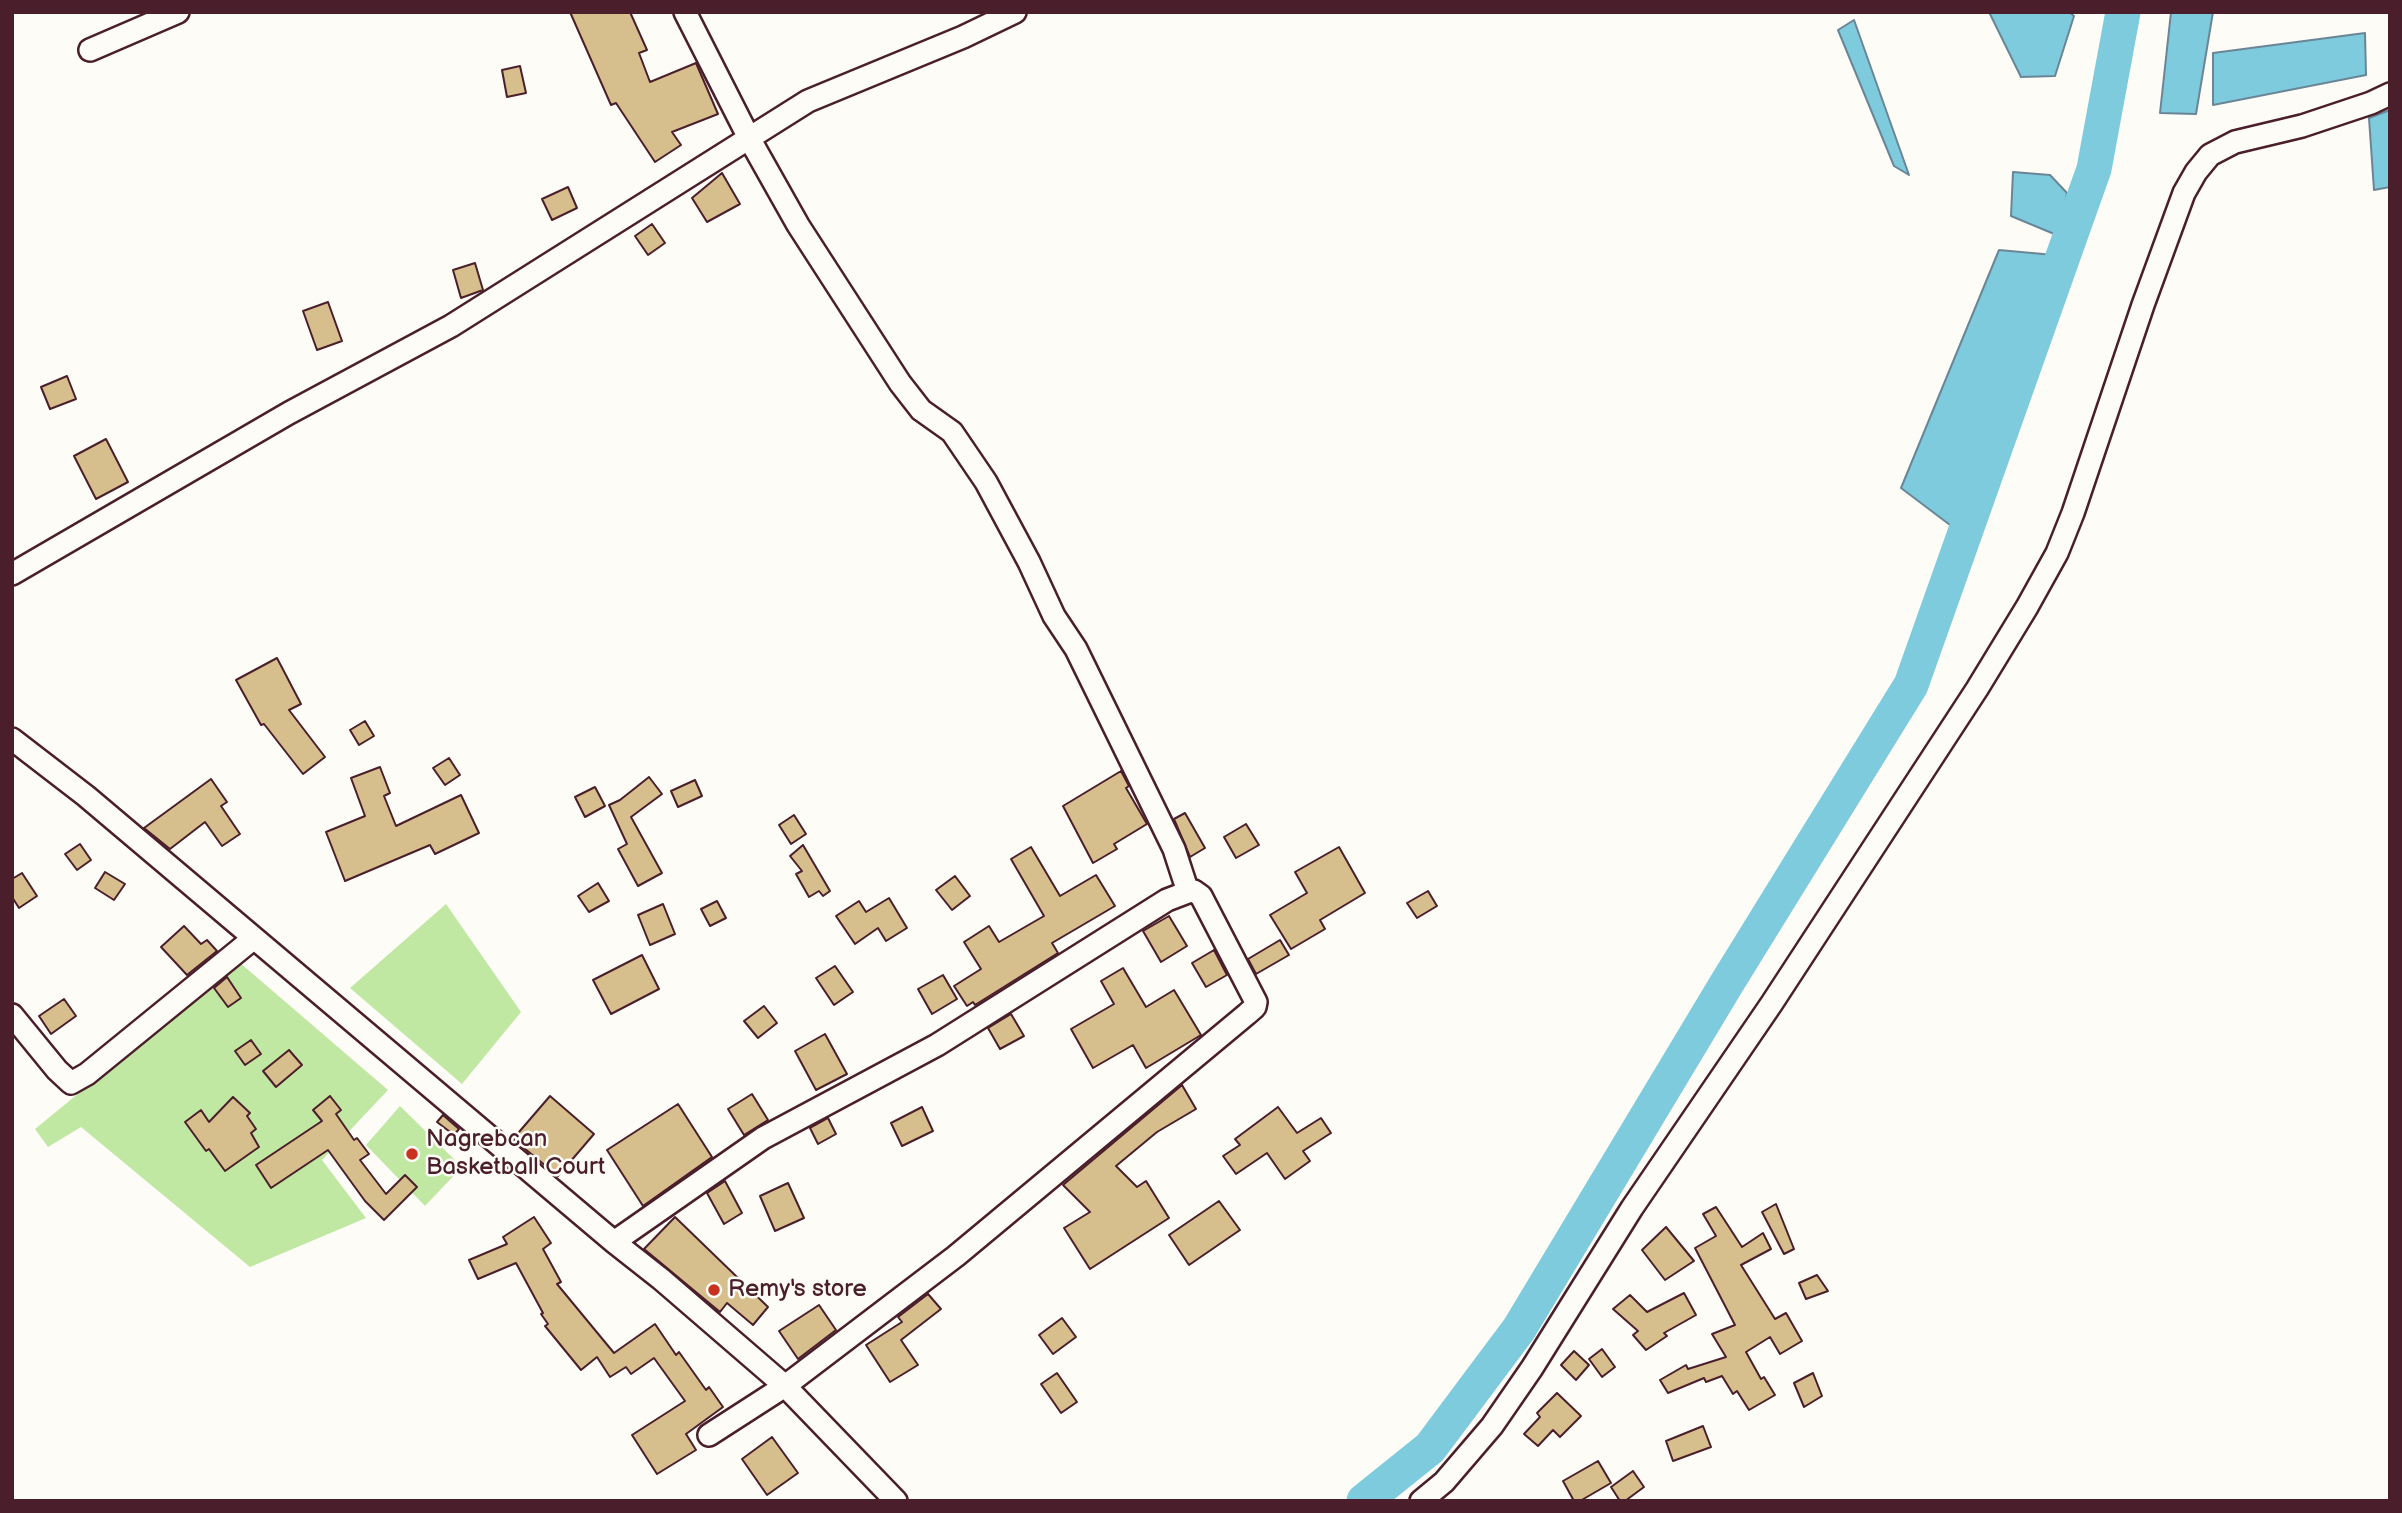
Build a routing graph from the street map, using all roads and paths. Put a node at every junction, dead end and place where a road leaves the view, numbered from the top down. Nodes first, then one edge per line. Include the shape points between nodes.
1 (178, 12) edge
2 (685, 12) edge
3 (1015, 12) edge
4 (90, 50) dead end
5 (2390, 94) edge
6 (748, 138) junction
7 (12, 574) edge
8 (12, 739) edge
9 (1188, 892) junction
10 (254, 938) junction
11 (12, 1015) edge
12 (614, 1242) junction
13 (785, 1385) junction
14 (709, 1435) dead end
15 (896, 1501) edge
16 (1421, 1501) edge

1 - 4 street
2 - 6 street
3 - 6 street via 808,101
5 - 16 street via 2302,126 2235,142 2210,155 2196,172 2147,293 2073,513 2027,607 1532,1368 1484,1436
6 - 7 street via 451,326 289,413
6 - 9 street via 900,383 921,410 952,432 986,482 1054,616 1076,649 1174,849
8 - 10 street
9 - 12 street via 1167,900 937,1045 763,1138
9 - 13 street via 1200,896 1255,1007 956,1256
10 - 11 street via 71,1083
10 - 12 street
12 - 13 street
13 - 14 street
13 - 15 street

